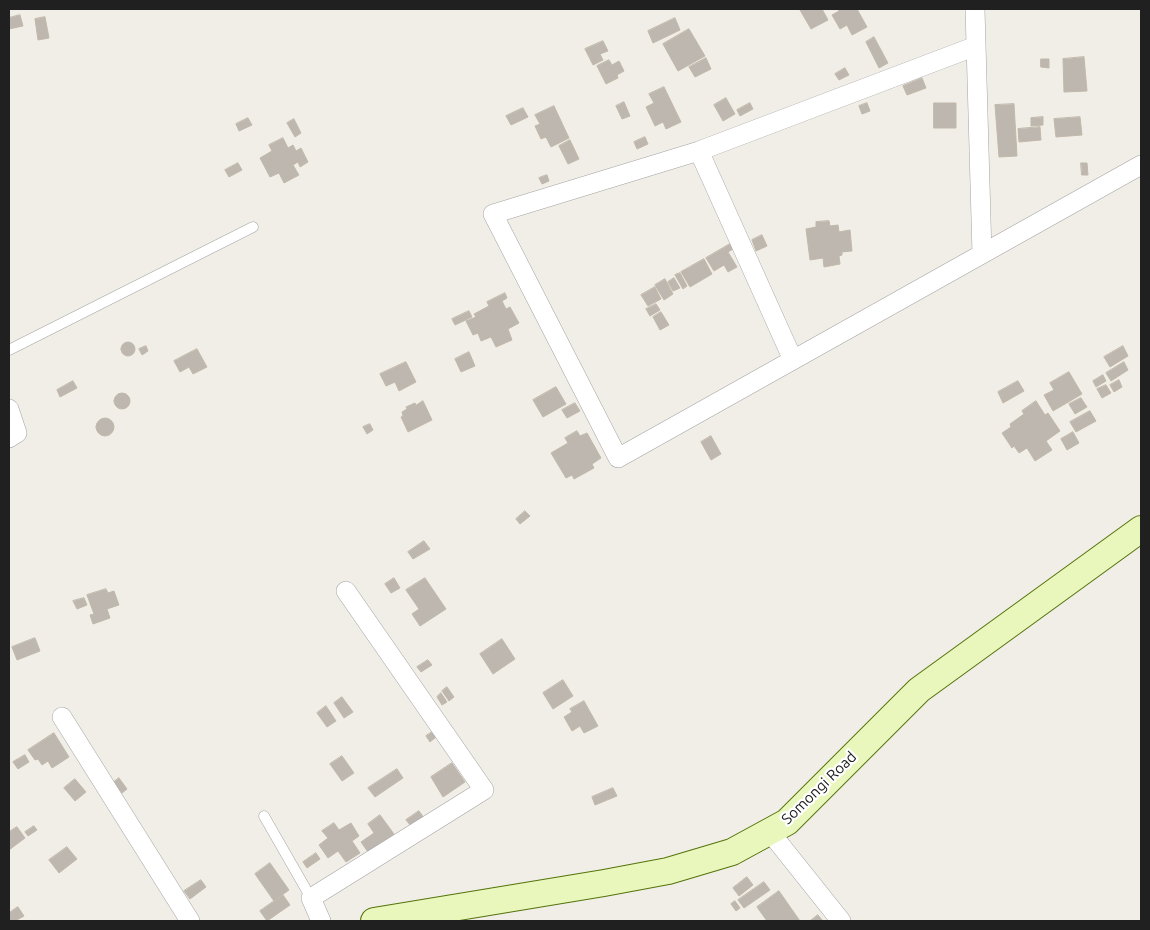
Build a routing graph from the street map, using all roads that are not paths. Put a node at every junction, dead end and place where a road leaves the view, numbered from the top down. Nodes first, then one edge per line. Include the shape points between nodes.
1 (976, 9) edge
2 (976, 46) junction
3 (699, 151) junction
4 (1141, 165) edge
5 (253, 227) dead end
6 (982, 254) junction
7 (9, 350) edge
8 (793, 360) junction
9 (9, 409) edge
10 (9, 438) edge
11 (1141, 529) edge
12 (346, 591) dead end
13 (62, 717) dead end
14 (264, 816) dead end
15 (770, 832) junction
16 (311, 898) junction
17 (190, 921) edge
18 (321, 921) edge
19 (374, 921) edge
20 (841, 921) edge

1 - 2 street
2 - 3 street
2 - 6 street
3 - 8 street
3 - 8 street via 493,214 618,458
4 - 6 street
5 - 7 lane
6 - 8 street
9 - 10 street via 17,433
11 - 15 street, Somongi Road via 919,690 787,822
12 - 16 street via 484,790
13 - 17 street
14 - 16 lane
15 - 19 street, Somongi Road via 732,852 668,871
15 - 20 street
16 - 18 street

